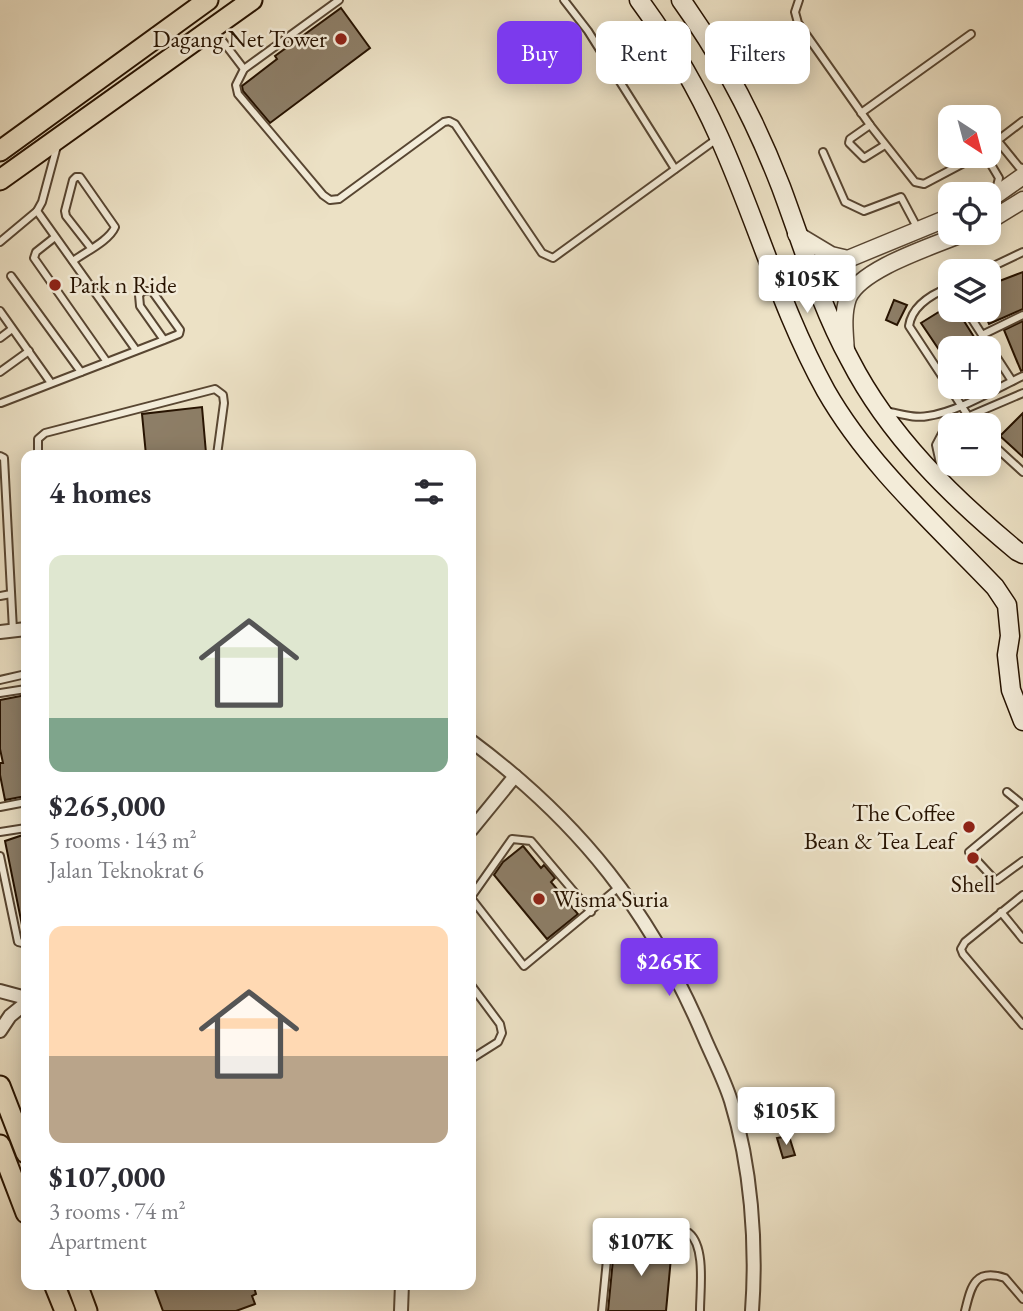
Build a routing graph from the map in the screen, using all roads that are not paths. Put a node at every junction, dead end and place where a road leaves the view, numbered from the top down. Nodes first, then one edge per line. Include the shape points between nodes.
1 (208, 0) edge
2 (252, 0) edge
3 (339, 0) edge
4 (564, 0) edge
5 (639, 0) edge
6 (681, 0) edge
7 (799, 0) edge
8 (213, 29) junction
9 (971, 34) dead end
10 (244, 68) junction
11 (861, 113) junction
12 (1023, 121) edge
13 (870, 125) junction
14 (719, 137) junction
15 (60, 138) junction
16 (1001, 138) edge
17 (1001, 144) edge
18 (885, 145) junction
19 (0, 149) edge
20 (823, 152) dead end
21 (954, 168) edge
22 (1023, 168) edge
23 (675, 169) junction
24 (1023, 176) edge
25 (0, 180) edge
26 (1001, 192) edge
27 (1023, 200) edge
28 (37, 211) junction
29 (1001, 214) edge
30 (938, 222) edge
31 (919, 231) junction
32 (796, 234) junction
33 (55, 237) junction
34 (0, 242) edge
35 (938, 244) edge
36 (91, 248) junction
37 (1023, 252) edge
38 (73, 261) junction
39 (1001, 262) edge
40 (11, 276) dead end
41 (938, 294) edge
42 (0, 311) edge
43 (1023, 315) edge
44 (974, 322) edge
45 (12, 329) junction
46 (982, 335) junction
47 (0, 338) edge
48 (164, 340) junction
49 (136, 350) junction
50 (29, 351) junction
51 (846, 353) junction
52 (107, 362) junction
53 (0, 372) edge
54 (80, 372) junction
55 (1023, 376) edge
56 (1012, 381) junction
57 (51, 383) junction
58 (1023, 393) edge
59 (1, 403) edge
60 (959, 405) junction
61 (883, 411) junction
62 (965, 413) edge
63 (974, 413) edge
64 (938, 439) edge
65 (38, 450) edge
66 (218, 450) edge
67 (1001, 452) edge
68 (0, 456) edge
69 (938, 457) edge
70 (1023, 472) edge
71 (943, 476) edge
72 (946, 488) junction
73 (1023, 554) edge
74 (10, 577) junction
75 (0, 578) edge
76 (11, 594) junction
77 (0, 596) edge
78 (1023, 609) edge
79 (13, 630) edge
80 (1010, 636) junction
81 (21, 675) edge
82 (0, 680) edge
83 (21, 691) edge
84 (0, 693) edge
85 (1023, 721) edge
86 (476, 745) edge
87 (515, 776) junction
88 (1007, 792) dead end
89 (21, 803) edge
90 (1023, 806) edge
91 (0, 807) edge
92 (476, 824) edge
93 (21, 829) edge
94 (0, 832) edge
95 (0, 856) edge
96 (1023, 861) edge
97 (621, 886) junction
98 (476, 890) edge
99 (1023, 895) edge
100 (476, 904) edge
101 (592, 912) junction
102 (1002, 912) junction
103 (1023, 939) edge
104 (21, 943) edge
105 (0, 991) edge
106 (476, 992) edge
107 (21, 997) edge
108 (21, 1007) edge
109 (1023, 1025) edge
110 (0, 1031) edge
111 (476, 1056) edge
112 (0, 1086) edge
113 (21, 1140) edge
114 (0, 1145) edge
115 (21, 1200) edge
116 (56, 1290) edge
117 (79, 1290) edge
118 (402, 1290) edge
119 (1023, 1299) edge
120 (65, 1311) edge
121 (87, 1311) edge
122 (401, 1311) edge
123 (603, 1311) edge
124 (700, 1311) edge
125 (752, 1311) edge
126 (966, 1311) edge

1 - 19 main road
2 - 8 main road
3 - 10 lane
4 - 23 lane
5 - 14 main road
6 - 32 main road via 746,106
7 - 11 lane via 798,23
8 - 10 lane
8 - 15 main road
9 - 11 lane
10 - 23 lane via 236,85 238,94 327,199 339,200 449,121 550,258
11 - 13 lane
12 - 16 lane
13 - 18 lane
13 - 18 lane via 849,143 864,159
14 - 23 lane
14 - 80 main road via 794,329 827,392 897,487 995,587 1007,605
15 - 25 main road
15 - 28 lane via 47,191
17 - 22 lane
18 - 21 lane via 919,184
20 - 31 lane via 845,202 864,211 901,197
24 - 26 street
27 - 29 street
28 - 33 lane
28 - 34 lane
30 - 31 street
31 - 32 street via 848,259 831,255
32 - 51 main road
33 - 38 lane
33 - 52 lane via 34,258
35 - 51 street via 877,270 859,283 845,311
36 - 36 lane via 115,227 76,177 66,216
36 - 38 lane
37 - 39 lane
38 - 49 lane
40 - 54 lane
41 - 60 lane via 912,312 909,326
42 - 45 lane
43 - 46 lane
44 - 46 lane
45 - 47 lane
45 - 50 lane
46 - 56 lane
48 - 48 lane via 180,330 148,289 139,295 140,306
48 - 49 lane
49 - 52 lane
50 - 53 lane
50 - 57 lane
51 - 61 main road
52 - 54 lane
54 - 57 lane
55 - 56 lane
56 - 60 lane
57 - 59 lane
58 - 63 lane
60 - 61 lane via 927,416
60 - 62 lane
61 - 72 main road
64 - 69 lane
65 - 66 lane via 38,439 45,433 215,389 224,403
67 - 70 lane
68 - 74 lane via 4,458
71 - 72 lane
72 - 73 main road
74 - 75 lane
74 - 76 lane
76 - 77 lane
76 - 79 lane
78 - 80 main road
80 - 85 main road via 1011,690
81 - 82 lane
83 - 84 lane
86 - 87 street
87 - 92 street
87 - 97 street via 583,840
88 - 90 lane
89 - 91 lane
90 - 96 lane via 969,852 994,880
93 - 94 lane
95 - 104 lane
97 - 101 lane
97 - 125 street via 686,994 730,1099 751,1212
98 - 101 lane via 512,839 531,841
99 - 102 lane
100 - 101 lane via 524,966
102 - 103 lane
102 - 109 lane via 961,949
105 - 107 street
106 - 111 lane via 502,1033 498,1042
108 - 110 street
112 - 113 main road
114 - 115 main road
116 - 120 main road
117 - 121 main road
118 - 122 street
119 - 126 lane via 1005,1278 987,1276 971,1286
123 - 124 lane via 609,1239 614,1228 627,1224 694,1237 699,1249

